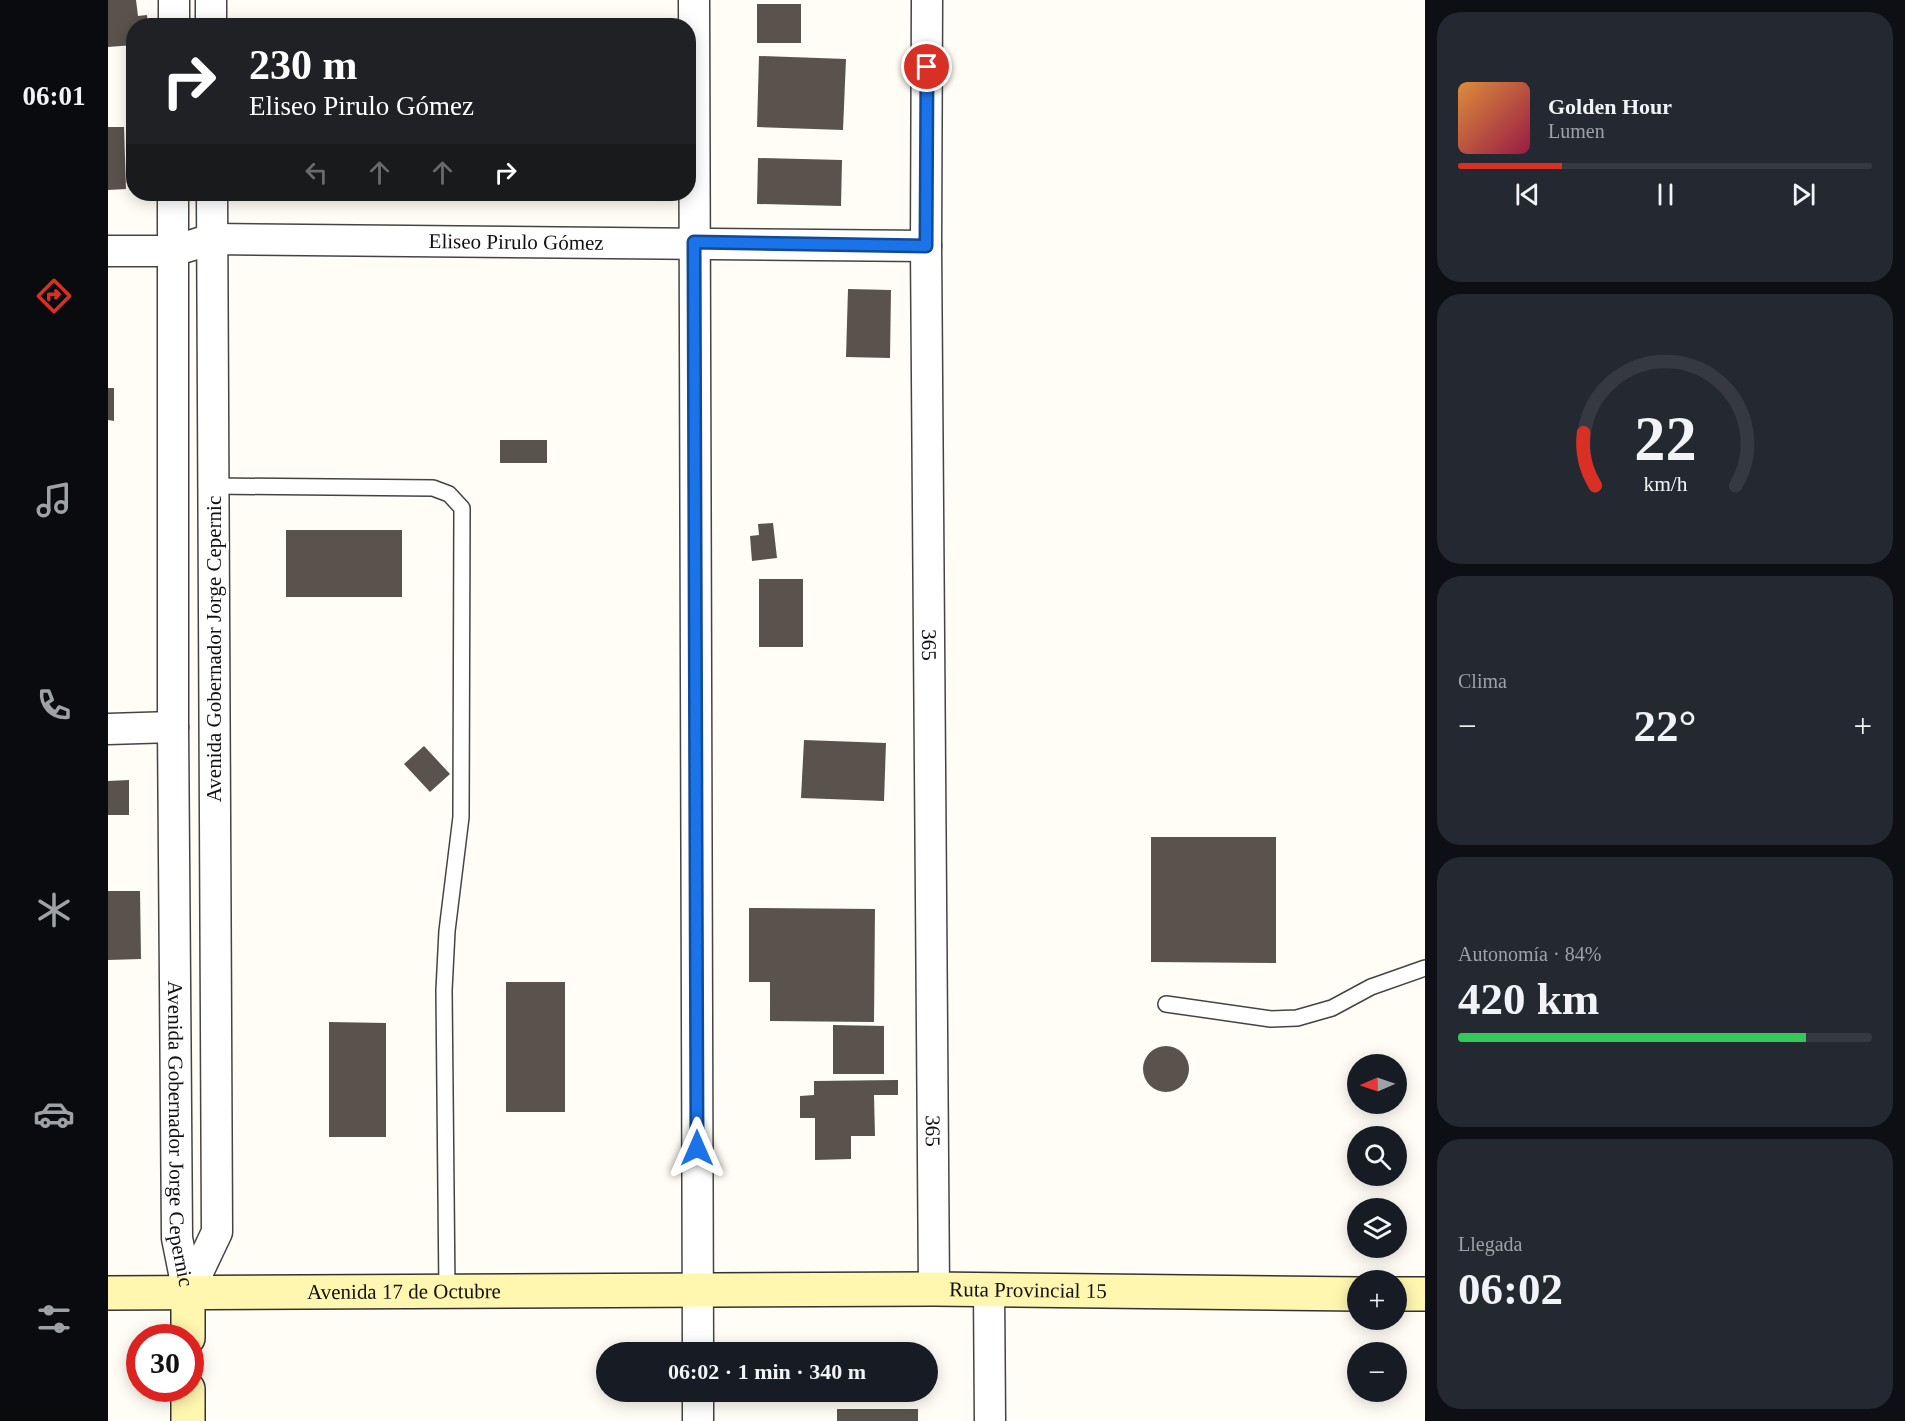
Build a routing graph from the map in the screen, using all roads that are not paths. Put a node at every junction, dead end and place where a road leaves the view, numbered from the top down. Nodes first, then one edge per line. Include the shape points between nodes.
1 (174, 0) edge
2 (211, 0) edge
3 (694, 0) edge
4 (927, 0) edge
5 (174, 18) edge
6 (211, 18) edge
7 (694, 18) edge
8 (173, 201) edge
9 (212, 201) edge
10 (694, 201) edge
11 (212, 239) junction
12 (694, 242) junction
13 (926, 246) junction
14 (108, 251) edge
15 (173, 251) junction
16 (213, 486) junction
17 (173, 727) junction
18 (108, 729) edge
19 (1425, 968) edge
20 (1166, 1004) dead end
21 (934, 1288) junction
22 (989, 1290) junction
23 (447, 1292) junction
24 (698, 1292) junction
25 (108, 1293) edge
26 (189, 1293) junction
27 (1347, 1294) edge
28 (1407, 1294) edge
29 (1425, 1294) edge
30 (188, 1324) edge
31 (698, 1342) edge
32 (188, 1402) edge
33 (698, 1402) edge
34 (188, 1421) edge
35 (698, 1421) edge
36 (990, 1421) edge

1 - 5 street
2 - 6 street
3 - 7 street
4 - 13 street, 365
8 - 15 street, Avenida Gobernador Jorge Cepernic
9 - 11 street, Avenida Gobernador Jorge Cepernic
10 - 12 street
11 - 12 street, Eliseo Pirulo Gómez
11 - 15 street, Eliseo Pirulo Gómez
11 - 16 street, Avenida Gobernador Jorge Cepernic
12 - 13 street, Eliseo Pirulo Gómez
12 - 24 street
13 - 21 street, 365
14 - 15 street, Eliseo Pirulo Gómez
15 - 17 street, Avenida Gobernador Jorge Cepernic
16 - 23 lane via 433,488 449,494 462,508 461,817 444,990
16 - 26 street, Avenida Gobernador Jorge Cepernic via 217,1232
17 - 18 street
17 - 26 street, Avenida Gobernador Jorge Cepernic via 177,1238
19 - 20 lane via 1371,987 1332,1008 1297,1018 1271,1019
21 - 22 main road, Ruta Provincial 15
21 - 24 main road, Ruta Provincial 15
22 - 27 main road, Ruta Provincial 15
22 - 36 street
23 - 24 main road, Avenida 17 de Octubre
23 - 26 main road, Avenida 17 de Octubre
24 - 31 street
25 - 26 main road, Avenida 17 de Octubre
26 - 30 main road
28 - 29 main road
32 - 34 main road
33 - 35 street

